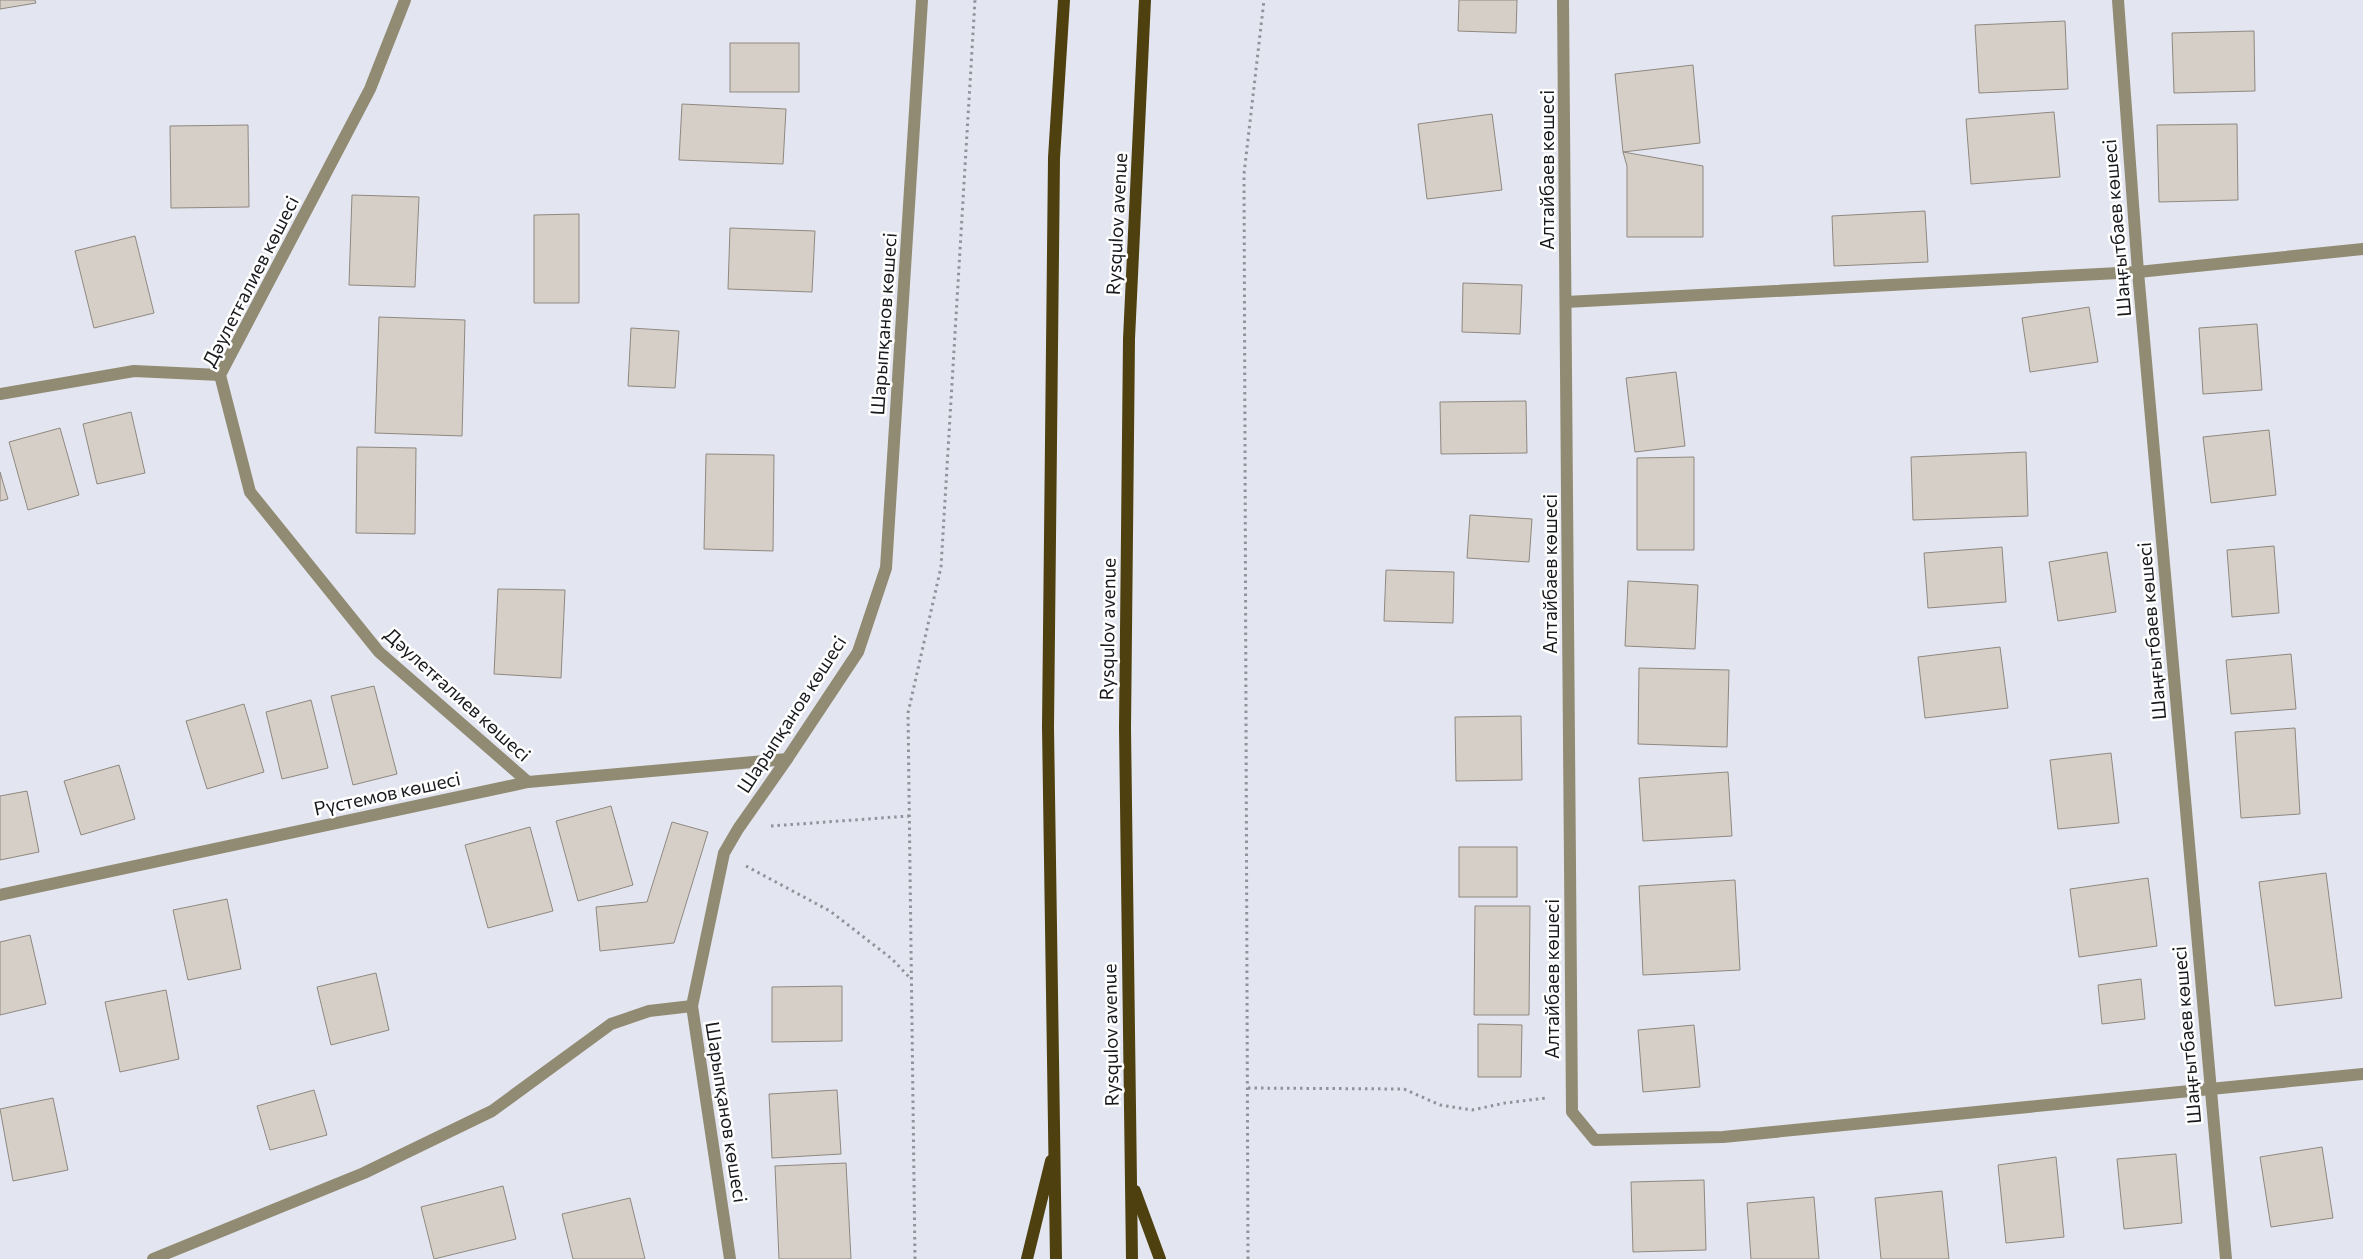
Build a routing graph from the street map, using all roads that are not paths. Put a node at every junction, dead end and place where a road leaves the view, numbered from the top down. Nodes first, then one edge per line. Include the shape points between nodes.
1 (405, 0) edge
2 (922, 0) edge
3 (1064, 0) edge
4 (1145, 0) edge
5 (1563, 0) edge
6 (2118, 0) edge
7 (2363, 249) edge
8 (2138, 272) junction
9 (1566, 302) junction
10 (220, 376) junction
11 (0, 394) edge
12 (787, 759) junction
13 (528, 782) junction
14 (0, 895) edge
15 (692, 1006) junction
16 (2363, 1074) edge
17 (2209, 1088) junction
18 (1055, 1142) junction
19 (1130, 1180) junction
20 (153, 1259) edge
21 (730, 1259) edge
22 (1027, 1259) edge
23 (1056, 1259) edge
24 (1132, 1259) edge
25 (1160, 1259) edge
26 (2226, 1259) edge

1 - 10 street, Дәулетғалиев көшесі via 370,89
2 - 12 street, Шарыпқанов көшесі via 886,568 858,652
3 - 18 main road via 1054,158 1048,726
4 - 19 main road, Rysqulov avenue via 1129,368 1125,728
5 - 9 street, Алтайбаев көшесі
6 - 8 street, Шаңғытбаев көшесі
7 - 8 street
8 - 9 street
8 - 17 street, Шаңғытбаев көшесі
9 - 17 street, Алтайбаев көшесі via 1572,1112 1595,1140 1723,1137
10 - 11 street via 134,371
10 - 13 street, Дәулетғалиев көшесі via 250,492 379,652
12 - 13 street, Рүстемов көшесі
12 - 15 street, Шарыпқанов көшесі via 724,853
13 - 14 street, Рүстемов көшесі
15 - 20 street via 649,1011 611,1024 492,1112 364,1173
15 - 21 street, Шарыпқанов көшесі
16 - 17 street
17 - 26 street, Шаңғытбаев көшесі
18 - 22 main road
18 - 23 main road
19 - 24 main road, Rysqulov avenue
19 - 25 main road

